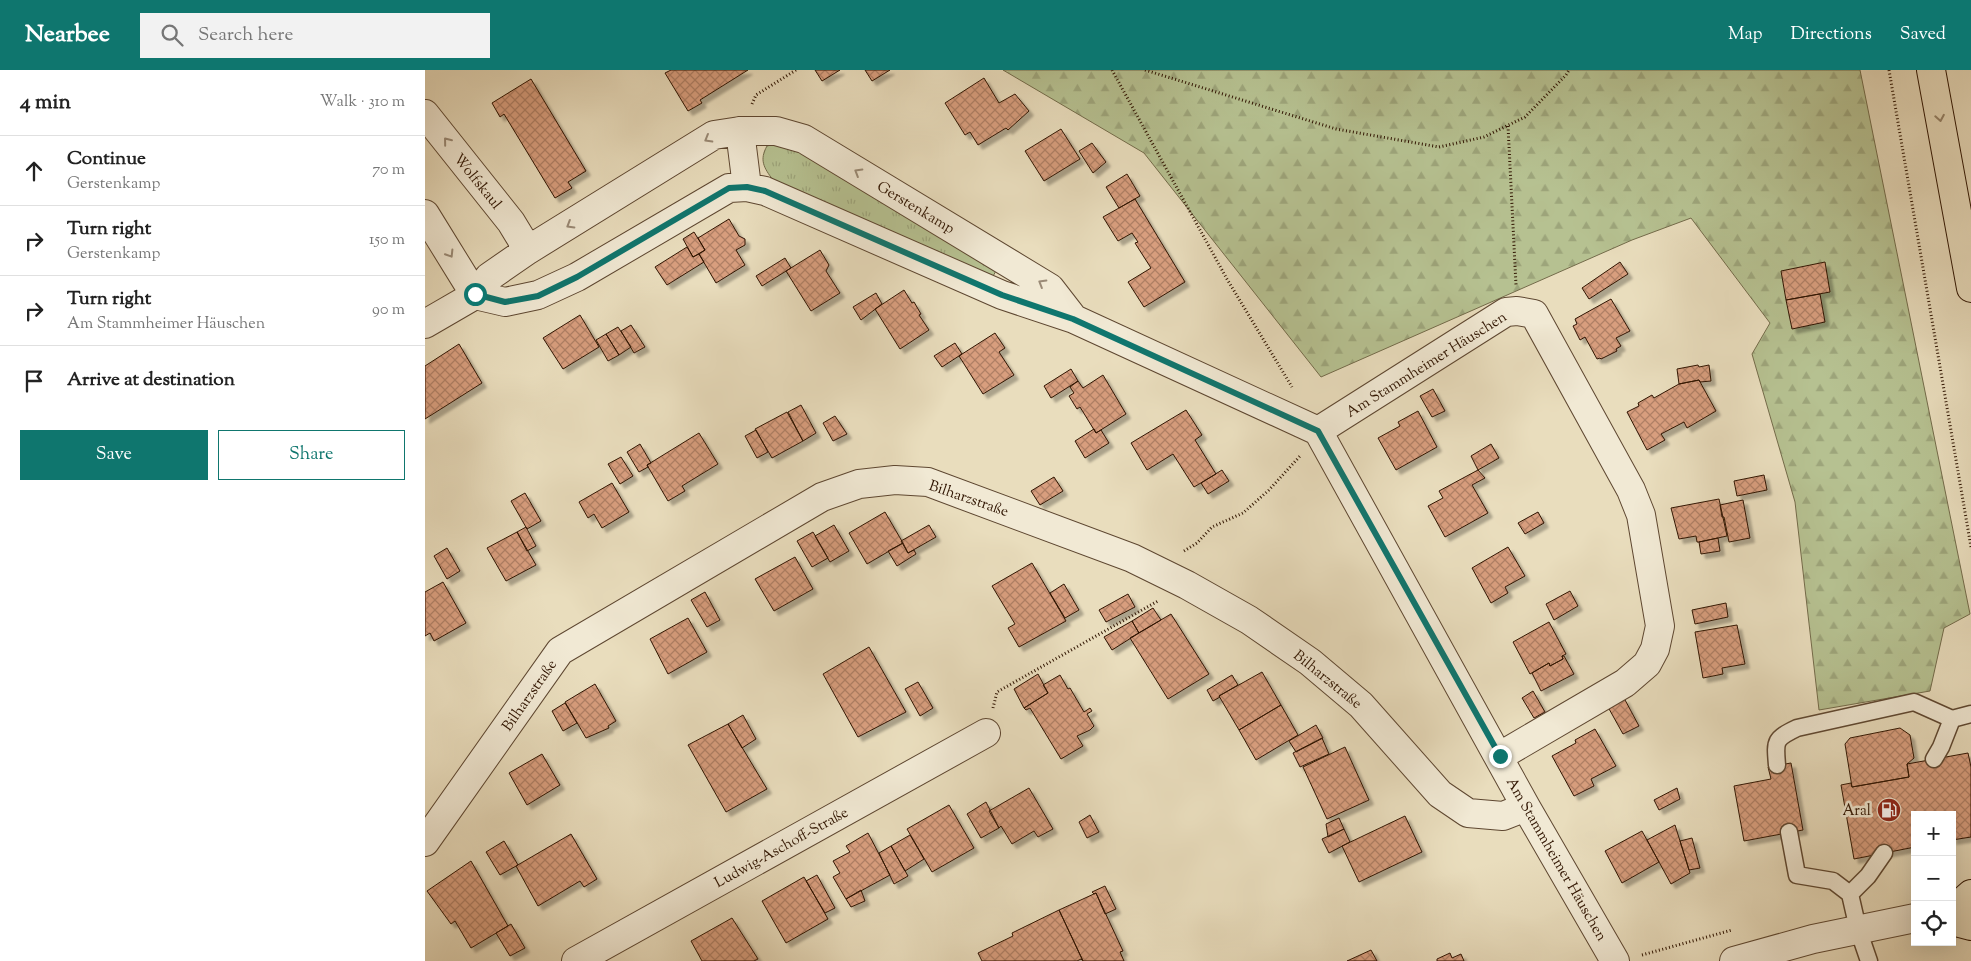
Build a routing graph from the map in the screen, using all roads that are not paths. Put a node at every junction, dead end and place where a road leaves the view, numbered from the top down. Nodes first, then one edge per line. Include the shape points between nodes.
1 (1931, 70) edge
2 (425, 114) edge
3 (740, 131) junction
4 (747, 187) junction
5 (425, 214) edge
6 (528, 250) junction
7 (1971, 288) edge
8 (475, 294) junction
9 (1073, 319) junction
10 (425, 324) edge
11 (1318, 431) junction
12 (1971, 714) edge
13 (1952, 719) junction
14 (986, 733) road end
15 (1500, 756) junction
16 (1934, 759) dead end
17 (1777, 765) dead end
18 (1526, 807) junction
19 (1789, 832) dead end
20 (425, 842) edge
21 (1884, 853) dead end
22 (1850, 894) junction
23 (1911, 919) edge
24 (1858, 929) junction
25 (576, 961) edge
26 (1615, 961) edge
27 (1734, 961) edge
28 (1869, 961) edge

1 -> 7 main road
6 -> 2 street, Wolfskaul via 511,222
3 - 4 street
3 -> 6 street, Gerstenkamp via 714,135
9 -> 3 street, Gerstenkamp via 1050,288 803,139 776,131
4 - 8 street, Gerstenkamp via 729,188 577,277 538,296 505,302
4 - 9 street, Gerstenkamp via 765,191 1002,295
5 -> 8 street
6 - 8 street, Gerstenkamp via 489,278
8 - 10 street, Gerstenkamp
9 - 11 street, Gerstenkamp
11 - 15 street, Am Stammheimer Häuschen
11 - 15 street, Am Stammheimer Häuschen via 1506,312 1534,314 1631,490 1641,515 1660,626 1655,649 1647,664 1625,683
12 - 13 lane
13 - 16 lane
13 - 17 lane via 1914,702 1797,728 1779,736 1775,744
14 - 25 street, Ludwig-Aschoff-Straße
15 - 18 street, Am Stammheimer Häuschen
18 - 20 street, Bilharzstraße via 1503,816 1468,813 1440,794 1361,705 1310,662 1249,620 1187,585 1123,554 928,482 895,480 859,484 822,497 560,651
18 - 26 street, Am Stammheimer Häuschen
19 - 22 lane via 1797,875 1833,881
21 - 22 lane
22 - 24 lane
23 - 24 street
24 - 27 street
24 - 28 lane

